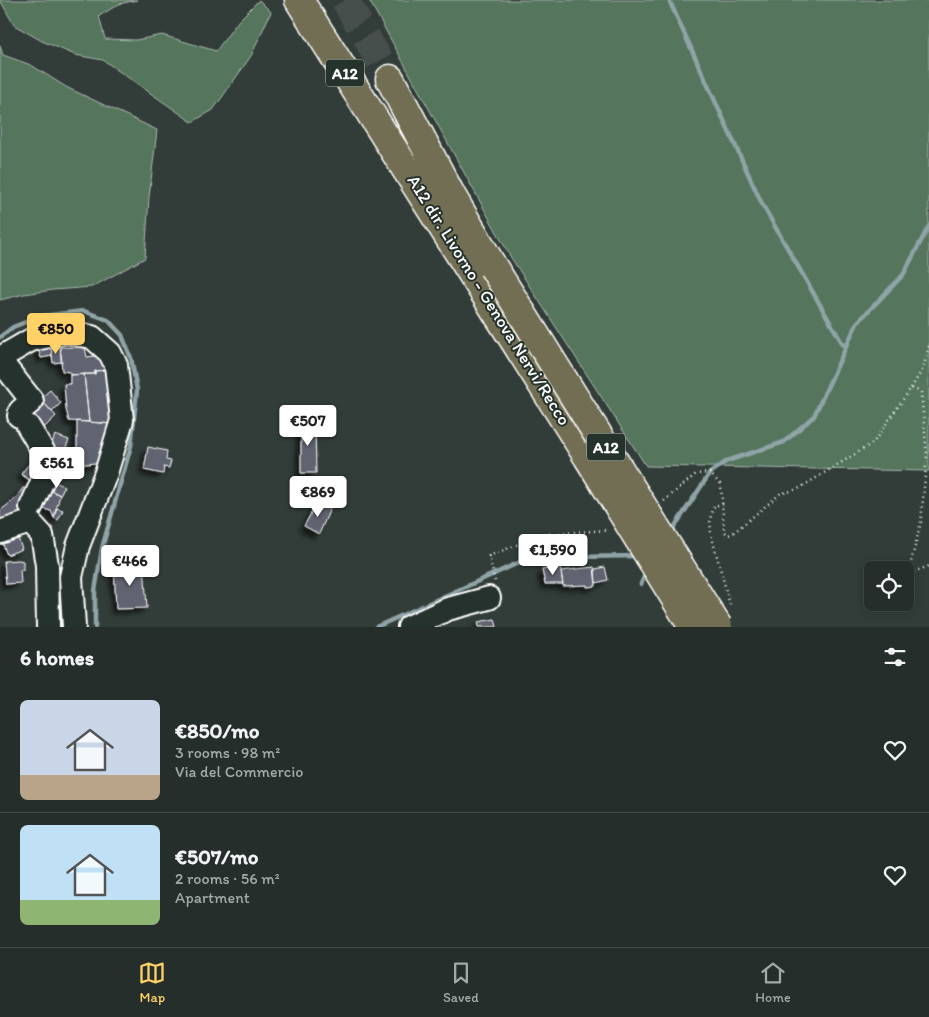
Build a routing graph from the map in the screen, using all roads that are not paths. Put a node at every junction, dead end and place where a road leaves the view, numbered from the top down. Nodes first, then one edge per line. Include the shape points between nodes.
1 (299, 0) edge
2 (390, 79) tunnel mouth
3 (485, 273) junction
4 (0, 359) edge
5 (31, 507) dead end
6 (0, 532) edge
7 (489, 598) road end
8 (724, 617) edge
9 (48, 627) edge
10 (74, 627) edge
11 (409, 627) edge
12 (693, 627) edge

1 - 3 highway, A12 dir. Livorno - Genova Nervi/Recco / A12
2 - 3 highway, A12 via 451,195
3 - 8 highway, A12, bridge
3 - 12 highway, A12 dir. Livorno - Genova Nervi/Recco / A12, bridge
4 - 5 street via 32,401 20,411 46,456 46,473
4 - 10 street via 31,340 66,332 92,337 110,353 116,365 122,420 74,561 71,577
6 - 9 street via 30,522 42,535 47,565
7 - 11 street via 448,609

